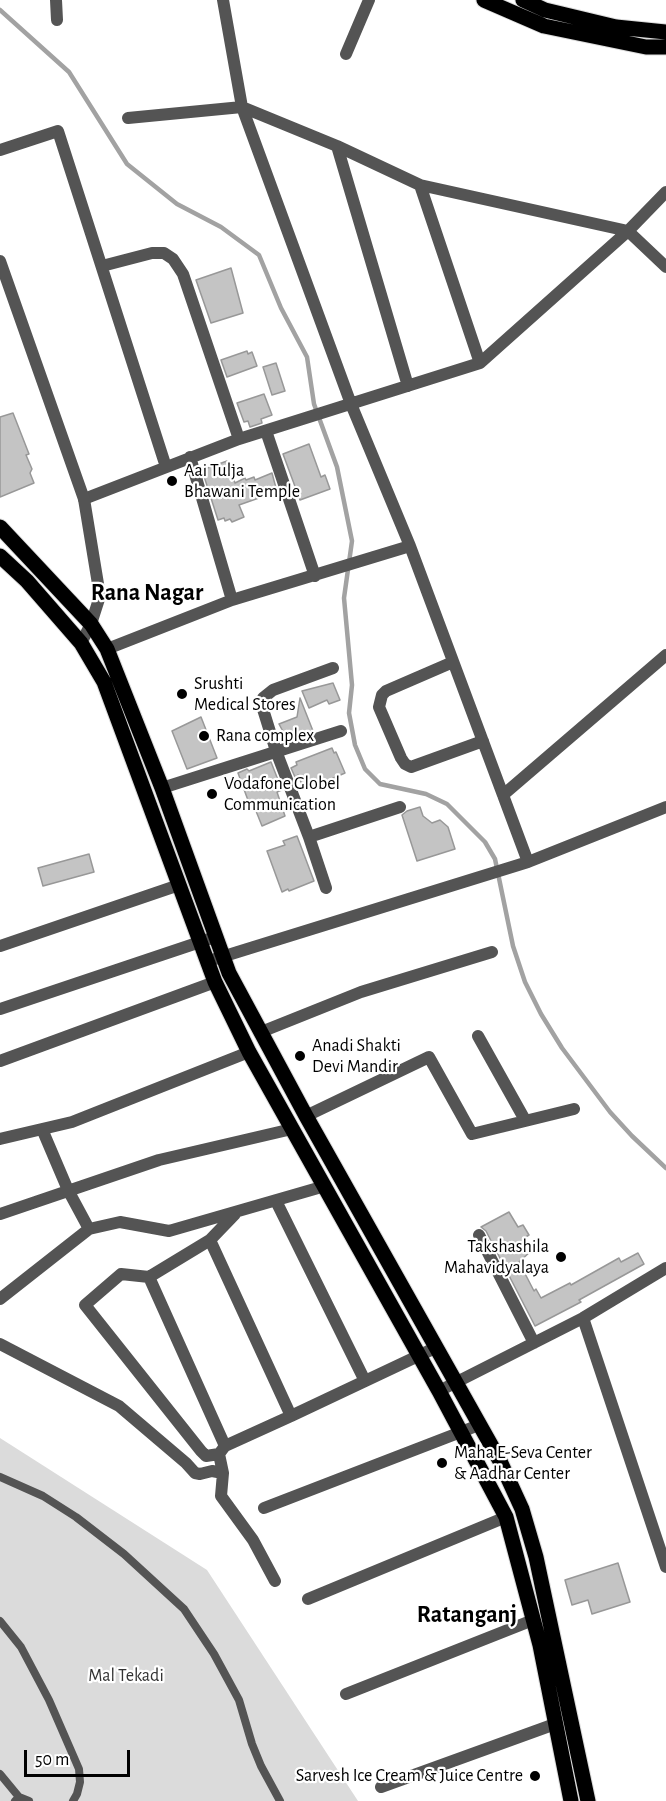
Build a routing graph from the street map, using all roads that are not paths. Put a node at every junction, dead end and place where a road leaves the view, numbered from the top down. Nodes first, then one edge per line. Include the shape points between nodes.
1 (56, 0) edge
2 (223, 0) edge
3 (369, 0) edge
4 (484, 0) edge
5 (523, 0) edge
6 (57, 20) dead end
7 (666, 32) edge
8 (666, 47) edge
9 (346, 54) dead end
10 (242, 107) junction
11 (128, 118) dead end
12 (338, 146) junction
13 (0, 150) edge
14 (420, 185) junction
15 (666, 192) edge
16 (628, 231) junction
17 (102, 266) junction
18 (1, 267) edge
19 (666, 267) edge
20 (480, 363) junction
21 (408, 386) junction
22 (351, 404) junction
23 (266, 430) junction
24 (239, 439) junction
25 (190, 457) junction
26 (166, 467) junction
27 (84, 499) junction
28 (0, 527) edge
29 (410, 546) junction
30 (0, 556) edge
31 (315, 576) junction
32 (232, 600) junction
33 (91, 624) junction
34 (81, 643) junction
35 (107, 649) junction
36 (666, 656) edge
37 (453, 662) junction
38 (333, 668) dead end
39 (341, 731) dead end
40 (483, 741) junction
41 (276, 751) junction
42 (162, 788) junction
43 (503, 795) junction
44 (400, 807) dead end
45 (666, 807) edge
46 (309, 837) junction
47 (528, 861) junction
48 (179, 885) junction
49 (326, 888) dead end
50 (208, 940) junction
51 (0, 946) edge
52 (492, 952) dead end
53 (223, 956) junction
54 (207, 961) junction
55 (215, 982) junction
56 (0, 1009) edge
57 (261, 1032) junction
58 (478, 1036) dead end
59 (249, 1052) junction
60 (0, 1061) edge
61 (574, 1109) dead end
62 (306, 1116) junction
63 (525, 1120) junction
64 (42, 1129) junction
65 (292, 1129) junction
66 (0, 1139) edge
67 (326, 1186) junction
68 (68, 1190) junction
69 (276, 1201) junction
70 (237, 1213) junction
71 (0, 1214) edge
72 (89, 1229) junction
73 (480, 1235) dead end
74 (210, 1240) junction
75 (666, 1268) edge
76 (149, 1277) junction
77 (0, 1299) edge
78 (583, 1318) junction
79 (534, 1343) junction
80 (0, 1344) edge
81 (435, 1348) junction
82 (419, 1355) junction
83 (364, 1381) junction
84 (455, 1383) junction
85 (439, 1391) junction
86 (291, 1416) junction
87 (479, 1425) junction
88 (462, 1433) junction
89 (222, 1450) junction
90 (223, 1473) junction
91 (0, 1477) edge
92 (264, 1508) dead end
93 (506, 1517) junction
94 (666, 1567) edge
95 (275, 1581) dead end
96 (308, 1599) dead end
97 (533, 1620) junction
98 (0, 1621) edge
99 (346, 1694) dead end
100 (555, 1724) junction
101 (0, 1774) edge
102 (381, 1787) dead end
103 (17, 1799) edge
104 (29, 1801) edge
105 (73, 1801) edge
106 (280, 1801) edge
107 (571, 1801) edge
108 (588, 1801) edge

1 - 6 street
2 - 10 street
3 - 9 street
4 - 8 main road via 544,26
5 - 7 main road via 544,10 616,27
10 - 11 street
10 - 12 street
10 - 22 street
12 - 14 street
12 - 21 street
13 - 17 street via 58,131
14 - 16 street
14 - 20 street
15 - 16 street
16 - 19 street
16 - 20 street
17 - 24 street via 152,253 164,253 173,259 183,274
17 - 26 street
18 - 27 street
20 - 21 street
21 - 22 street
22 - 23 street
22 - 29 street
23 - 24 street
23 - 31 street
24 - 25 street
25 - 26 street
25 - 32 street
26 - 27 street
27 - 33 street via 100,596
28 - 33 main road
29 - 31 street
29 - 37 street
30 - 34 main road
31 - 32 street
32 - 35 street
33 - 34 street
33 - 35 main road
34 - 48 main road via 104,682
35 - 42 main road
36 - 43 street
37 - 40 street
37 - 40 street via 386,691 379,707 401,759 411,767
38 - 41 street via 273,690 263,698
39 - 41 street
40 - 43 street
41 - 42 street
41 - 46 street
42 - 50 main road
43 - 47 street
44 - 46 street
45 - 47 street
46 - 49 street
47 - 53 street
48 - 50 main road
48 - 51 street
50 - 53 main road
50 - 54 main road
50 - 56 street
52 - 57 street via 361,992
53 - 54 street
53 - 57 main road
54 - 55 main road
55 - 59 main road
55 - 60 street
57 - 62 main road
58 - 63 street
59 - 64 street via 72,1122
59 - 65 main road
61 - 63 street
62 - 63 street via 429,1057 472,1134
62 - 81 main road
64 - 66 street
64 - 68 street
65 - 67 main road
65 - 68 street via 159,1160
67 - 69 street
67 - 82 main road
68 - 71 street
68 - 72 street
69 - 70 street
69 - 83 street
70 - 72 street via 169,1230 120,1222
70 - 74 street
72 - 77 street
73 - 79 street
74 - 76 street
74 - 86 street
75 - 78 street
76 - 89 street
76 - 89 street via 121,1274 85,1305 201,1451 206,1456
78 - 79 street
78 - 94 street
79 - 84 street
80 - 90 street via 119,1406 195,1473
81 - 82 street
81 - 84 main road
82 - 83 street
82 - 85 main road
83 - 86 street
84 - 85 street
84 - 87 main road
85 - 88 main road
86 - 89 street
87 - 88 street
87 - 108 main road via 500,1461 525,1519
88 - 92 street
88 - 93 main road
89 - 90 street
90 - 95 street via 224,1502 253,1540
91 - 106 lane via 43,1496 76,1517 184,1609 239,1700 252,1744
93 - 96 street
93 - 97 main road
97 - 99 street
97 - 100 main road
98 - 105 lane via 21,1647 79,1769 80,1782
100 - 102 street
100 - 107 main road
101 - 103 lane
103 - 104 lane

